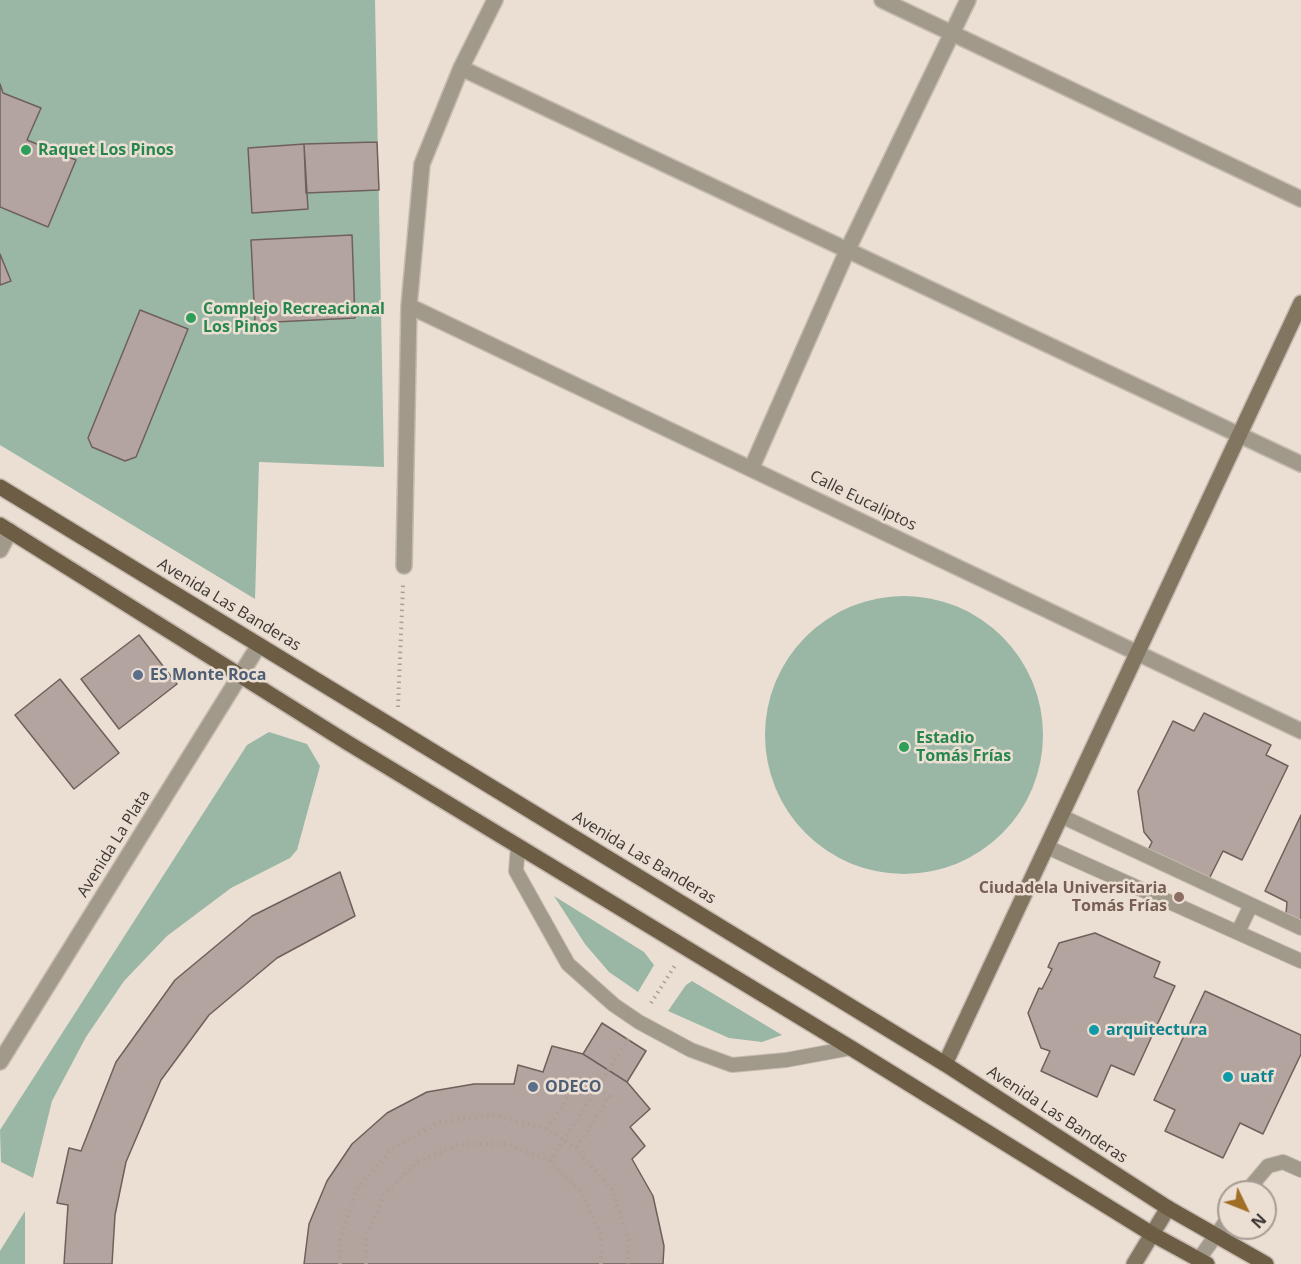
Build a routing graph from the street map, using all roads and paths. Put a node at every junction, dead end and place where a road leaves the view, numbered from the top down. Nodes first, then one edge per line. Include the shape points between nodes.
1 (495, 0) edge
2 (882, 0) edge
3 (968, 0) edge
4 (954, 33) junction
5 (461, 68) junction
6 (1301, 199) edge
7 (847, 252) junction
8 (1301, 303) edge
9 (409, 306) junction
10 (1239, 435) junction
11 (1301, 464) edge
12 (752, 467) junction
13 (0, 487) edge
14 (5, 528) edge
15 (0, 550) edge
16 (404, 566) joint
17 (259, 645) junction
18 (1137, 654) junction
19 (242, 674) junction
20 (397, 729) junction
21 (1301, 731) edge
22 (1061, 816) junction
23 (518, 846) junction
24 (1047, 847) junction
25 (1251, 905) junction
26 (1301, 928) edge
27 (1238, 932) junction
28 (1301, 961) edge
29 (675, 966) dead end
30 (651, 1003) dead end
31 (629, 1037) dead end
32 (851, 1048) junction
33 (0, 1062) edge
34 (945, 1064) junction
35 (598, 1088) junction
36 (547, 1129) junction
37 (564, 1139) junction
38 (576, 1148) junction
39 (550, 1161) junction
40 (1300, 1165) edge
41 (1256, 1180) edge
42 (1168, 1208) junction
43 (1152, 1234) junction
44 (1217, 1234) joint
45 (1227, 1240) edge
46 (1203, 1262) edge
47 (340, 1264) edge
48 (366, 1264) edge
49 (601, 1264) edge
50 (628, 1264) edge
51 (1134, 1264) edge
52 (1266, 1264) edge

1 - 5 street
2 - 4 street
3 - 4 street
4 - 6 street
4 - 7 street
5 - 7 street
5 - 9 street via 422,164
7 - 10 street
7 - 12 street
8 - 10 street
9 - 12 street, Calle Eucaliptos
9 - 16 street
10 - 11 street
10 - 18 street
12 - 18 street, Calle Eucaliptos
13 - 17 main road, Avenida Las Banderas
14 - 15 street
14 - 19 main road
16 - 20 path
17 - 19 street, Avenida La Plata
17 - 20 main road, Avenida Las Banderas
18 - 21 street, Calle Eucaliptos
18 - 22 street
19 - 23 main road
19 - 33 street, Avenida La Plata
20 - 34 main road, Avenida Las Banderas
22 - 24 street
22 - 25 lane
23 - 32 main road
23 - 32 lane via 516,871 568,964 639,1023 691,1050 732,1065
24 - 27 lane
24 - 34 street
25 - 26 lane
25 - 27 lane
27 - 28 lane
29 - 30 path
31 - 35 path
32 - 43 main road
34 - 42 main road, Avenida Las Banderas
35 - 36 path via 581,1077
35 - 37 path
35 - 38 path via 610,1096
36 - 37 path
36 - 47 path via 494,1115 439,1122 391,1149 356,1191 339,1243
37 - 38 path
37 - 39 path
38 - 50 path via 612,1190 629,1242
39 - 48 path via 507,1144 460,1144 417,1162 384,1195 366,1238
39 - 49 path via 583,1194 601,1238
40 - 41 lane via 1283,1162 1268,1166
42 - 43 street
42 - 44 main road, Avenida Las Banderas
43 - 46 main road
43 - 51 street
44 - 46 lane
45 - 52 main road, Avenida Las Banderas

